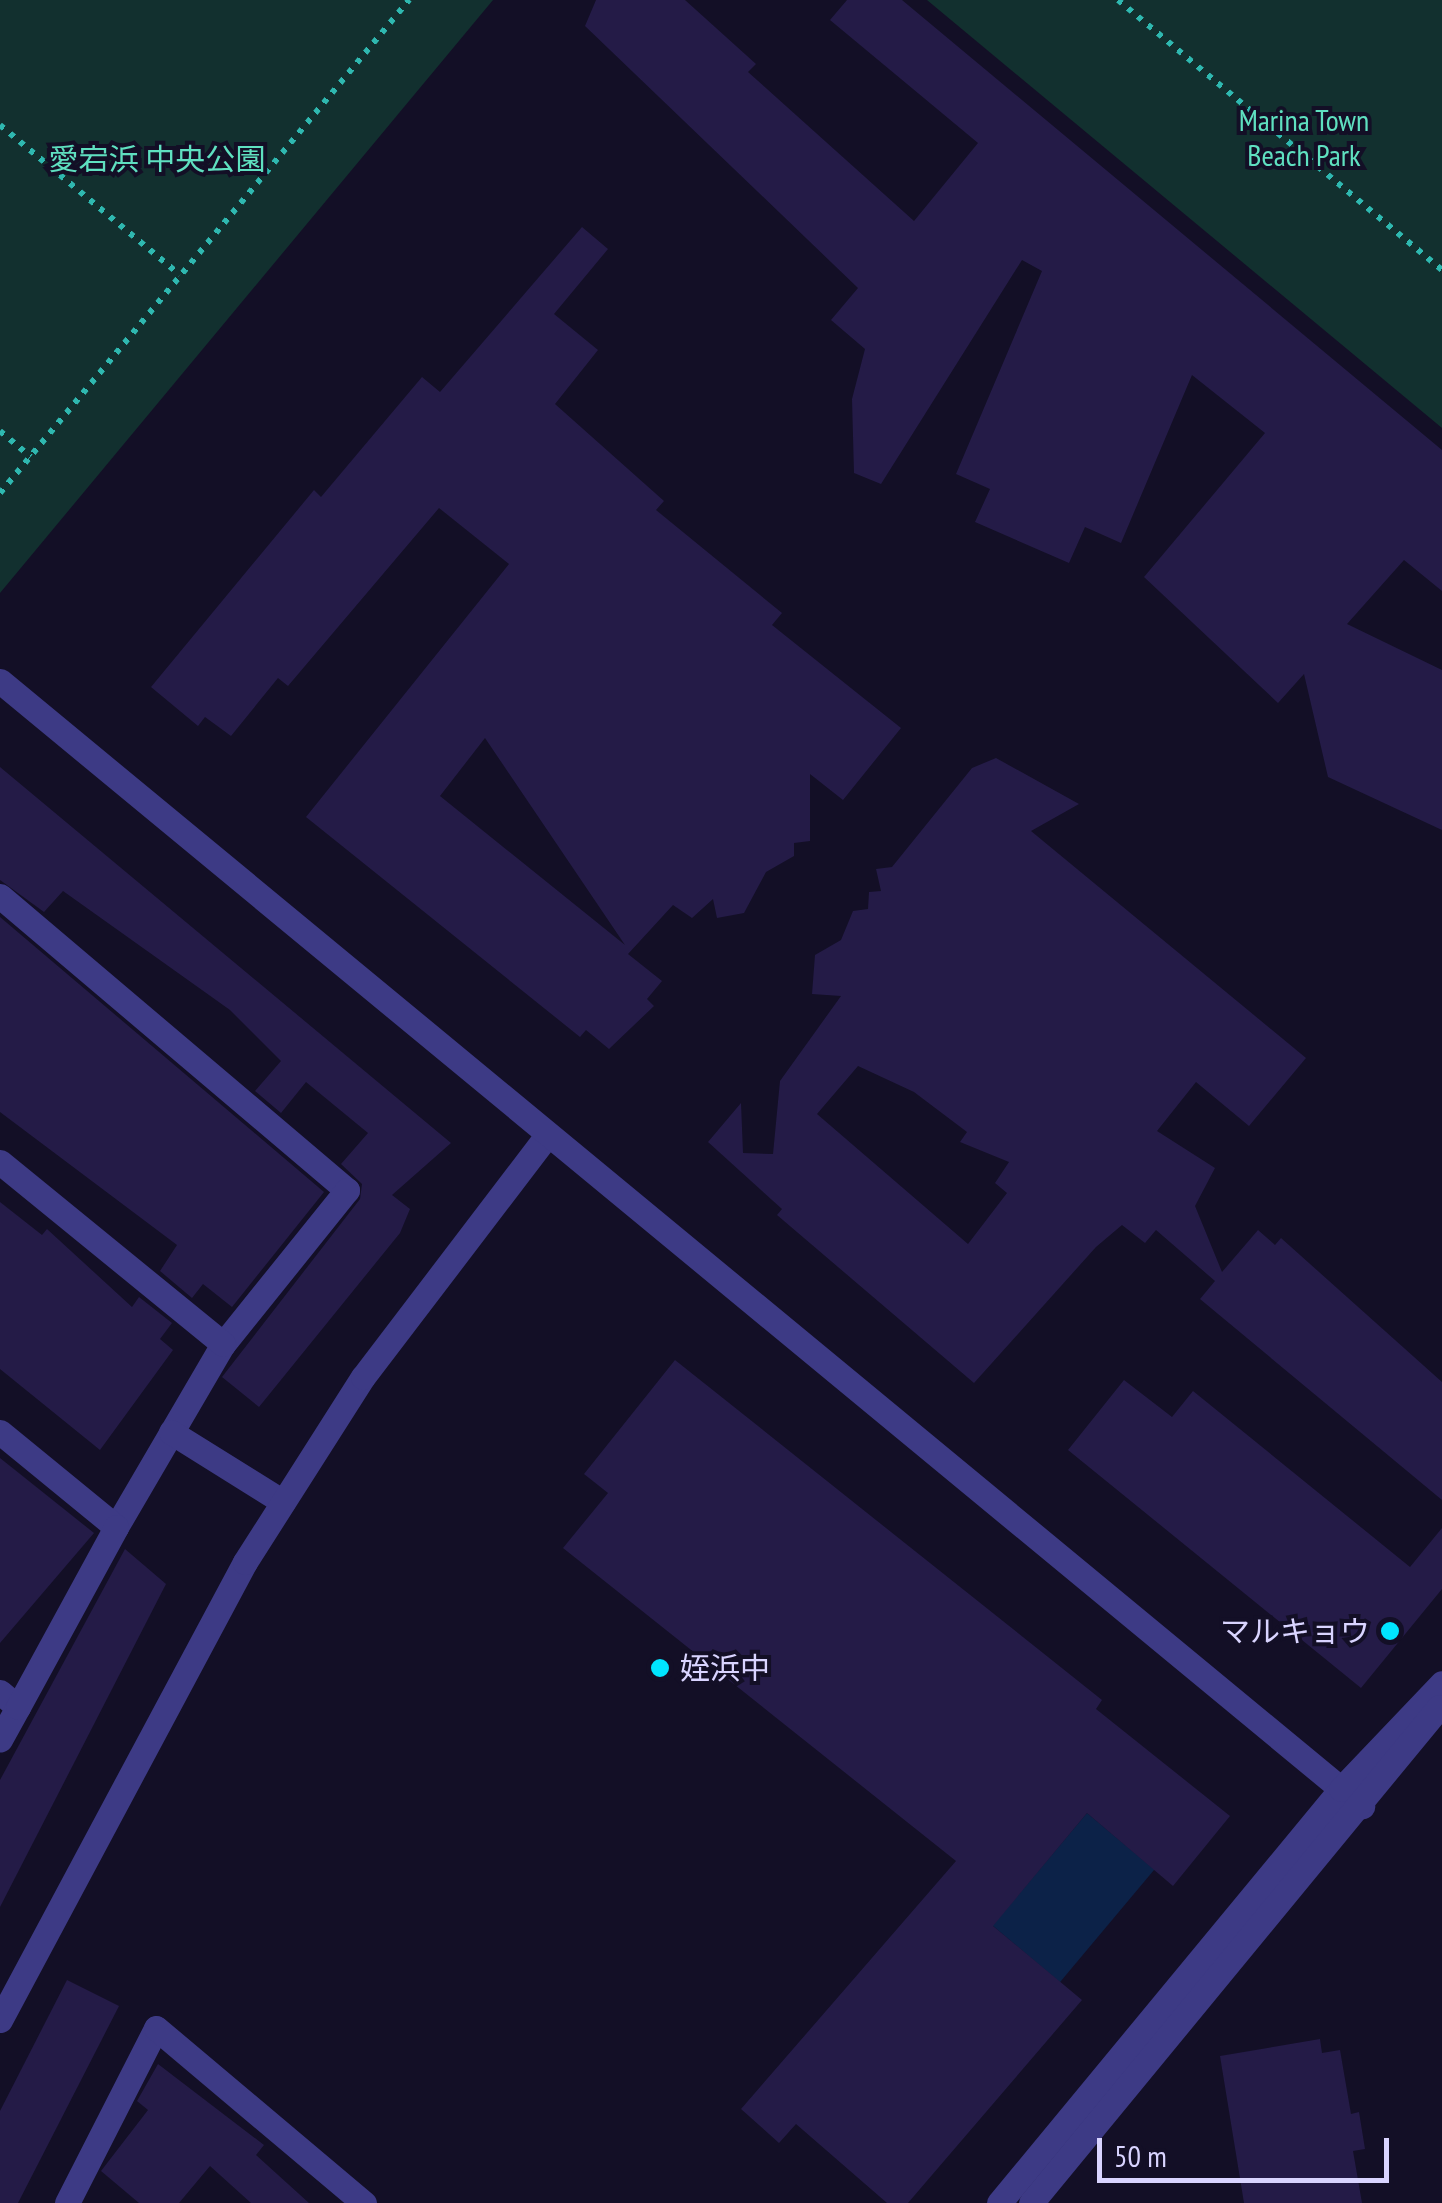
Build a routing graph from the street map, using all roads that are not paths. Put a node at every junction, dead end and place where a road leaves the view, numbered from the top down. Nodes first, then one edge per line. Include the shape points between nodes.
1 (0, 681) edge
2 (0, 896) edge
3 (545, 1138) junction
4 (0, 1162) edge
5 (222, 1344) junction
6 (0, 1432) edge
7 (171, 1432) junction
8 (283, 1502) junction
9 (116, 1528) junction
10 (1442, 1683) edge
11 (9, 1700) edge
12 (1442, 1703) edge
13 (0, 1739) edge
14 (1341, 1789) junction
15 (1362, 1806) junction
16 (0, 2020) edge
17 (69, 2202) edge
18 (364, 2203) edge
19 (999, 2203) edge
20 (1032, 2203) edge

1 - 3 street
2 - 5 street via 347,1190
3 - 8 street via 363,1377
3 - 14 street
4 - 5 street
5 - 7 street
6 - 9 street
7 - 8 street
7 - 9 street
8 - 16 street
9 - 11 street
10 - 14 street
11 - 13 street
12 - 15 street
14 - 15 street
14 - 19 street
15 - 20 street
17 - 18 street via 156,2028

